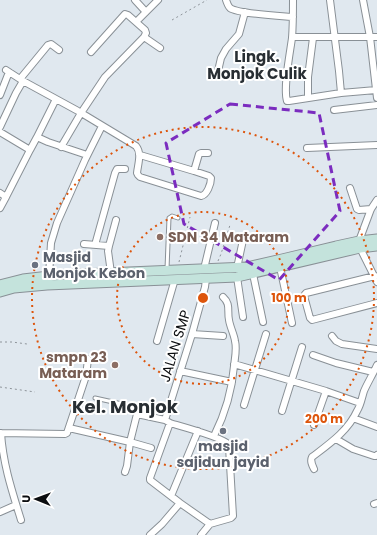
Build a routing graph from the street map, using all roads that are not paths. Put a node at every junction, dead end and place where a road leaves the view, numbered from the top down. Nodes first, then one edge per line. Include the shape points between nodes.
1 (135, 0) edge
2 (158, 0) edge
3 (226, 0) edge
4 (293, 0) edge
5 (330, 0) edge
6 (364, 0) edge
7 (146, 12) junction
8 (245, 12) junction
9 (293, 17) junction
10 (136, 22) junction
11 (144, 37) junction
12 (370, 37) junction
13 (377, 37) edge
14 (292, 38) junction
15 (313, 38) junction
16 (335, 38) junction
17 (160, 48) dead end
18 (59, 50) dead end
19 (91, 52) dead end
20 (218, 71) dead end
21 (21, 80) junction
22 (376, 90) junction
23 (341, 93) junction
24 (0, 95) edge
25 (308, 98) junction
26 (377, 98) edge
27 (56, 99) junction
28 (377, 105) edge
29 (334, 110) dead end
30 (81, 113) junction
31 (102, 126) junction
32 (0, 127) edge
33 (0, 132) edge
34 (37, 137) junction
35 (377, 145) edge
36 (60, 147) junction
37 (307, 148) dead end
38 (30, 150) junction
39 (208, 153) dead end
40 (87, 155) junction
41 (140, 155) junction
42 (124, 170) dead end
43 (194, 171) junction
44 (350, 188) dead end
45 (3, 195) edge
46 (377, 200) edge
47 (0, 208) edge
48 (371, 209) junction
49 (178, 218) dead end
50 (116, 220) dead end
51 (216, 223) dead end
52 (377, 239) edge
53 (243, 240) dead end
54 (84, 244) dead end
55 (360, 244) junction
56 (95, 245) junction
57 (109, 246) junction
58 (377, 246) edge
59 (265, 267) junction
60 (280, 267) junction
61 (238, 268) junction
62 (204, 269) junction
63 (167, 271) junction
64 (111, 273) junction
65 (88, 274) junction
66 (253, 274) junction
67 (176, 275) junction
68 (49, 276) junction
69 (237, 277) junction
70 (206, 279) junction
71 (376, 279) edge
72 (90, 283) junction
73 (0, 285) edge
74 (0, 292) edge
75 (224, 297) dead end
76 (377, 303) edge
77 (243, 317) dead end
78 (262, 322) dead end
79 (292, 323) dead end
80 (192, 334) junction
81 (266, 334) dead end
82 (222, 336) dead end
83 (332, 336) dead end
84 (157, 340) dead end
85 (302, 347) dead end
86 (377, 348) edge
87 (313, 355) dead end
88 (88, 359) dead end
89 (234, 364) junction
90 (377, 365) edge
91 (255, 370) junction
92 (180, 371) junction
93 (373, 372) junction
94 (291, 381) junction
95 (232, 382) junction
96 (326, 391) junction
97 (95, 398) dead end
98 (360, 403) junction
99 (244, 405) dead end
100 (282, 411) dead end
101 (137, 414) junction
102 (353, 418) junction
103 (167, 422) junction
104 (314, 425) dead end
105 (377, 427) edge
106 (69, 428) junction
107 (198, 431) junction
108 (1, 433) edge
109 (214, 436) junction
110 (336, 439) junction
111 (130, 442) junction
112 (151, 448) dead end
113 (377, 455) edge
114 (314, 469) dead end
115 (125, 472) dead end
116 (171, 496) junction
117 (180, 503) junction
118 (16, 505) junction
119 (0, 512) edge
120 (21, 520) dead end
121 (210, 524) junction
122 (150, 535) edge
123 (202, 535) edge

1 - 7 street
2 - 7 street
3 - 8 street via 230,8
4 - 9 street
5 - 16 street
6 - 12 street
7 - 10 street
8 - 9 street
8 - 20 street via 239,34 224,53
9 - 14 street
10 - 11 street via 145,31
10 - 19 street via 125,14
11 - 17 street
11 - 30 street via 105,77
12 - 13 street
12 - 16 street
12 - 22 street
14 - 15 street
14 - 25 street via 286,87 287,100
15 - 16 street
15 - 25 street
16 - 23 street
18 - 21 street via 48,45
21 - 24 street via 7,71
21 - 27 street
21 - 32 street
22 - 23 street
22 - 26 street
23 - 25 street
27 - 30 street
27 - 34 street
28 - 29 street
30 - 31 street
30 - 36 street
31 - 40 street
31 - 41 street via 138,147
33 - 38 street
34 - 36 street
34 - 38 street
35 - 37 street
36 - 40 street
38 - 45 street
39 - 43 street via 199,154
40 - 68 street via 53,235
41 - 43 street
41 - 43 street via 138,175 200,196 204,195 211,178
42 - 56 street via 117,169 115,173
44 - 48 street via 357,209
45 - 47 street
46 - 48 street
48 - 55 street
49 - 63 lane via 169,218
50 - 57 street
51 - 62 street
52 - 55 main road
53 - 61 street
54 - 56 street
55 - 58 main road
55 - 59 main road
55 - 60 main road
55 - 71 street
56 - 57 street
57 - 64 street
59 - 60 main road
59 - 61 main road
59 - 66 main road
60 - 79 street
61 - 62 main road
62 - 67 main road
63 - 64 main road
63 - 67 main road
64 - 65 main road
65 - 68 main road
65 - 72 main road
66 - 69 main road
66 - 78 street
67 - 70 main road
67 - 72 main road
67 - 84 street
68 - 73 main road
69 - 70 main road
69 - 77 street
70 - 80 street, JALAN SMP
71 - 76 street via 306,293 304,296 312,320
72 - 74 main road via 41,285
75 - 89 street via 228,302 229,322 235,341
80 - 82 street
80 - 92 street, JALAN SMP
81 - 91 street
83 - 86 street via 342,344
85 - 94 street
87 - 93 street
88 - 106 street via 86,376
89 - 91 street
89 - 95 street
90 - 93 street
91 - 94 street
91 - 99 street
92 - 95 street
92 - 103 street, JALAN SMP
93 - 98 street
94 - 96 street
94 - 100 street
95 - 109 street
96 - 98 street
96 - 104 street
97 - 101 lane via 131,406
98 - 102 street
101 - 103 street
101 - 111 street
102 - 105 street
102 - 110 street
103 - 107 street
103 - 116 street, JALAN SMP via 150,478
106 - 108 street via 64,434
106 - 111 street
107 - 109 street
107 - 116 street
108 - 118 street via 7,477
109 - 121 street via 226,442 229,447 233,516
110 - 113 street via 353,449
110 - 114 street via 312,457
111 - 112 street
111 - 115 street
116 - 117 street
117 - 121 street
117 - 122 street
118 - 119 street
118 - 120 street
121 - 123 street

